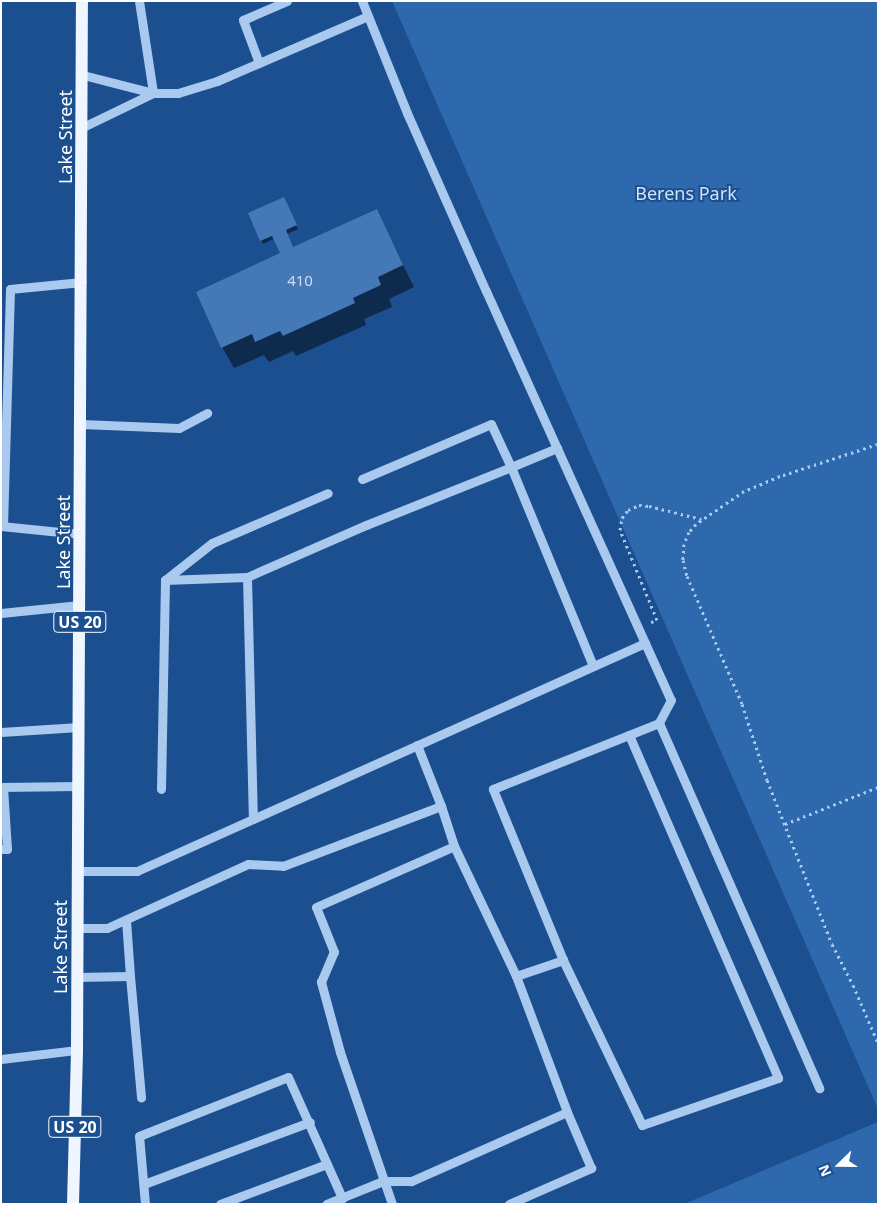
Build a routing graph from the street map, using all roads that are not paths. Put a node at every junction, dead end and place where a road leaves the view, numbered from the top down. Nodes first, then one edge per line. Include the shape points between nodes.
1 (82, 1) edge
2 (139, 1) edge
3 (287, 1) edge
4 (362, 1) edge
5 (368, 16) junction
6 (260, 63) junction
7 (83, 75) junction
8 (153, 93) junction
9 (83, 127) junction
10 (82, 282) junction
11 (207, 413) dead end
12 (81, 424) junction
13 (557, 448) junction
14 (511, 467) junction
15 (362, 478) dead end
16 (328, 493) dead end
17 (2, 526) edge
18 (80, 534) junction
19 (247, 577) junction
20 (165, 580) junction
21 (80, 605) junction
22 (1, 613) edge
23 (645, 643) junction
24 (593, 666) junction
25 (659, 723) junction
26 (79, 727) junction
27 (1, 732) edge
28 (629, 736) junction
29 (416, 745) junction
30 (78, 786) junction
31 (2, 787) edge
32 (161, 789) dead end
33 (441, 806) junction
34 (253, 819) junction
35 (454, 846) junction
36 (1, 849) edge
37 (78, 871) junction
38 (126, 920) junction
39 (78, 928) junction
40 (563, 960) junction
41 (130, 976) junction
42 (516, 976) junction
43 (77, 977) junction
44 (77, 1050) junction
45 (1, 1059) edge
46 (819, 1088) dead end
47 (141, 1098) dead end
48 (567, 1112) junction
49 (310, 1122) junction
50 (327, 1164) junction
51 (383, 1182) junction
52 (144, 1184) junction
53 (342, 1198) junction
54 (73, 1204) edge
55 (146, 1204) edge
56 (220, 1204) edge
57 (326, 1204) edge
58 (392, 1204) edge
59 (509, 1204) edge

1 - 7 main road, Lake Street / US 20
2 - 8 street
3 - 6 street via 243,20
4 - 5 street
5 - 6 street
5 - 13 street via 411,122
6 - 8 street via 178,93
7 - 8 street
7 - 9 main road, Lake Street / US 20
8 - 9 street
9 - 10 main road, Lake Street / US 20
10 - 12 main road, Lake Street / US 20
10 - 17 street via 10,289
11 - 12 street via 178,428
12 - 18 main road, Lake Street / US 20
13 - 14 street
13 - 23 street
14 - 15 street via 491,424
14 - 19 street
14 - 24 street
16 - 20 street via 212,543
17 - 18 street
18 - 21 main road, Lake Street / US 20
19 - 20 street
19 - 34 street
20 - 32 street
21 - 22 street
21 - 26 main road, Lake Street / US 20
23 - 24 street
23 - 25 street via 672,700
24 - 29 street
25 - 28 street
25 - 46 street
26 - 27 street
26 - 30 main road, Lake Street / US 20
28 - 40 street via 493,789
28 - 40 street via 778,1078 642,1125
29 - 33 street
29 - 34 street
30 - 31 street
30 - 37 main road, Lake Street / US 20
31 - 36 street via 7,849
33 - 35 street
33 - 38 street via 283,866 248,864
34 - 37 street via 137,871
35 - 42 street
35 - 51 street via 316,907 334,952 321,982 340,1052
37 - 39 main road, Lake Street / US 20
38 - 39 street via 107,928
38 - 41 street
39 - 43 main road, Lake Street / US 20
40 - 42 street
41 - 43 street
41 - 47 street
42 - 48 street
43 - 44 main road, Lake Street / US 20
44 - 45 street
44 - 54 main road, Lake Street / US 20
48 - 51 street via 411,1181
48 - 59 street via 590,1168
49 - 50 street
49 - 52 street
49 - 52 street via 288,1077 139,1136
50 - 53 street
50 - 56 street
51 - 53 street
51 - 58 street
52 - 55 street
53 - 57 street

